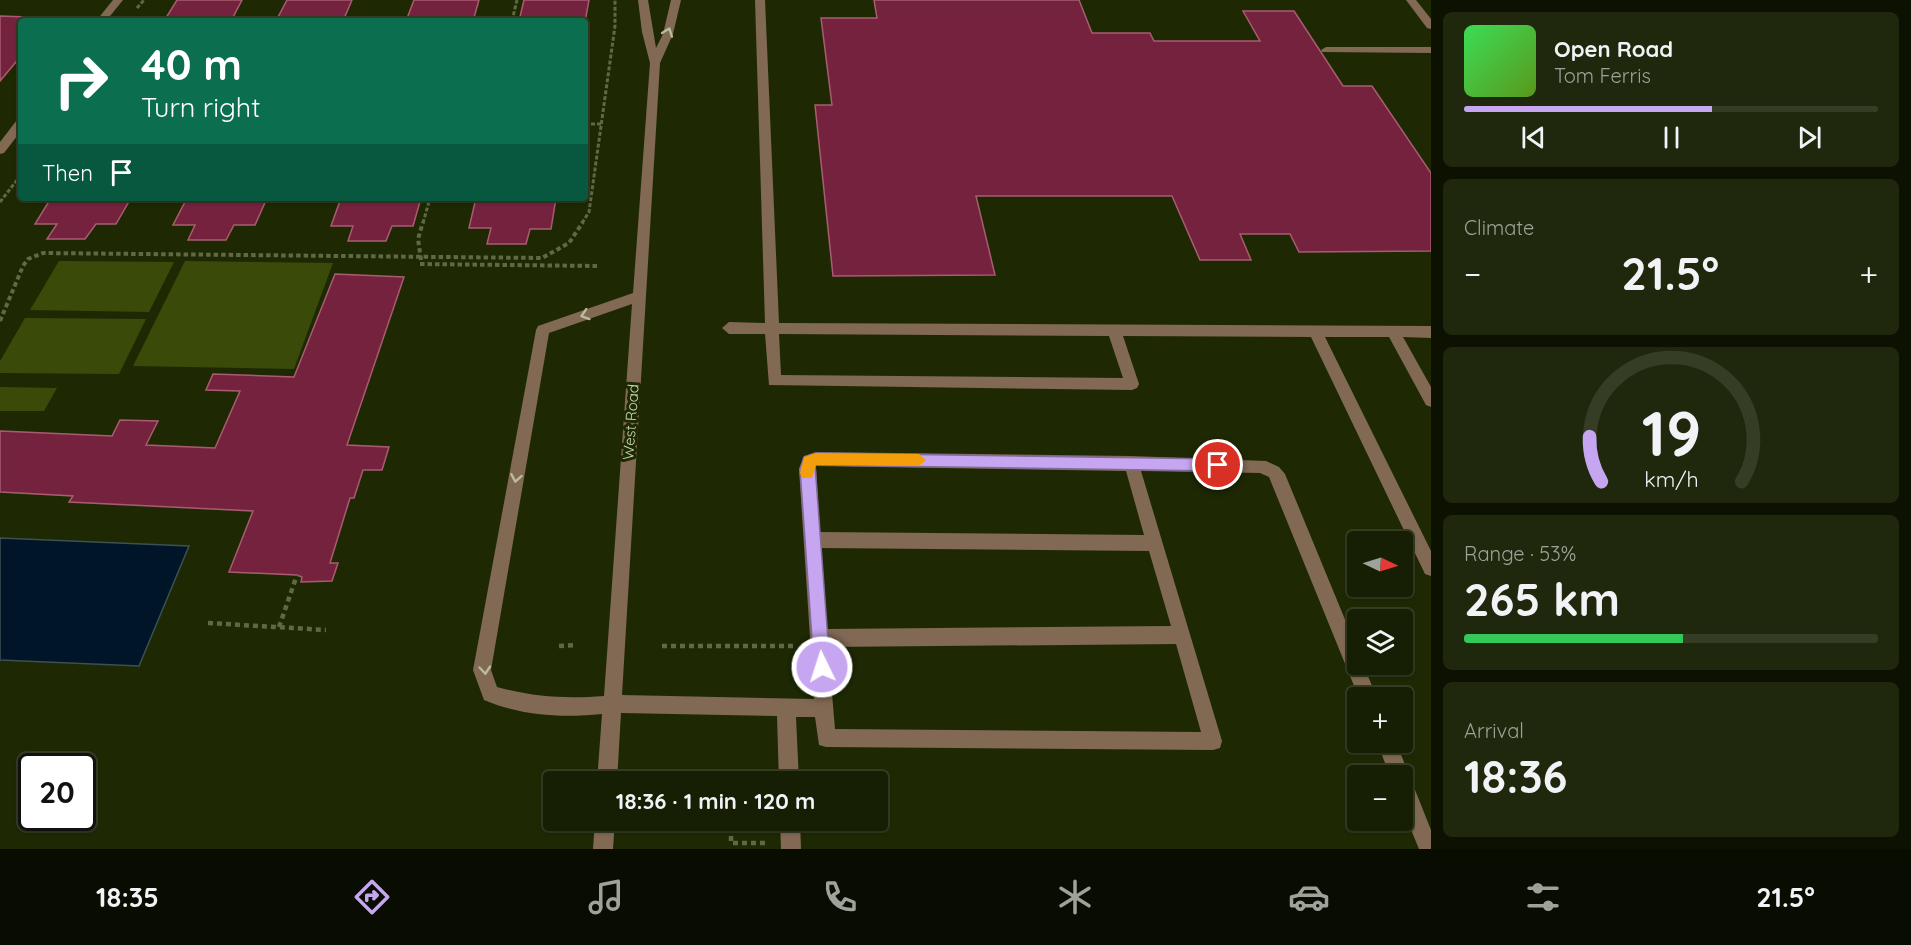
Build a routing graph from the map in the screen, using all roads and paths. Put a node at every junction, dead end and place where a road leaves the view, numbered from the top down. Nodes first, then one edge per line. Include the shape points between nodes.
1 (118, 0) edge
2 (517, 0) edge
3 (615, 0) edge
4 (643, 0) edge
5 (676, 0) edge
6 (760, 0) edge
7 (1411, 0) edge
8 (103, 18) edge
9 (513, 18) edge
10 (1431, 26) edge
11 (1326, 50) dead end
12 (1431, 50) edge
13 (655, 63) junction
14 (588, 124) edge
15 (601, 124) junction
16 (18, 127) edge
17 (0, 150) edge
18 (18, 179) edge
19 (429, 201) edge
20 (0, 202) edge
21 (420, 260) junction
22 (600, 266) dead end
23 (640, 296) junction
24 (0, 321) edge
25 (729, 328) dead end
26 (771, 329) junction
27 (1114, 330) junction
28 (1315, 332) junction
29 (1393, 332) junction
30 (1431, 332) edge
31 (1427, 387) edge
32 (1431, 401) edge
33 (1131, 463) junction
34 (814, 540) junction
35 (1154, 543) junction
36 (1431, 568) edge
37 (297, 575) dead end
38 (208, 623) dead end
39 (279, 627) junction
40 (326, 630) dead end
41 (1182, 635) junction
42 (820, 638) junction
43 (576, 645) dead end
44 (559, 646) dead end
45 (662, 646) dead end
46 (766, 646) dead end
47 (1364, 687) edge
48 (612, 704) junction
49 (786, 708) junction
50 (824, 708) junction
51 (608, 771) edge
52 (789, 771) edge
53 (1413, 809) edge
54 (604, 831) edge
55 (731, 831) edge
56 (790, 831) edge
57 (791, 846) edge
58 (603, 849) edge
59 (1430, 849) edge

1 - 8 street
2 - 9 path
3 - 15 path
4 - 13 street, West Road
13 -> 5 street, West Road via 668,34
6 - 26 street
7 - 10 street
11 - 12 street
13 - 23 street, West Road
14 - 15 path
15 - 21 path via 589,212 569,243 542,258
16 - 17 street
18 - 20 path
19 - 21 path via 418,239
21 - 22 path
21 - 24 path via 43,253 28,259 23,266
23 - 48 street, West Road
23 -> 48 street via 543,330 482,669 490,694 500,697 531,705 571,708
25 - 26 street
26 - 27 street
26 - 27 street via 774,381 1132,384
27 - 28 street
28 - 29 street
28 - 36 street
29 - 30 street
29 - 31 street
31 - 32 street
33 - 34 street via 816,459 809,461 807,469
33 - 35 street
33 - 47 street via 1262,466 1274,472
34 - 35 street
34 - 42 street
35 - 41 street
37 - 39 path
38 - 39 path
39 - 40 path
41 - 42 street
41 - 50 street via 1213,741 826,738
42 - 50 street
43 - 44 path
45 - 46 path
48 - 49 street
48 - 51 street, West Road
49 - 50 street
49 - 52 street
53 - 59 street
54 - 58 street
55 - 57 path via 731,843
56 - 57 street

